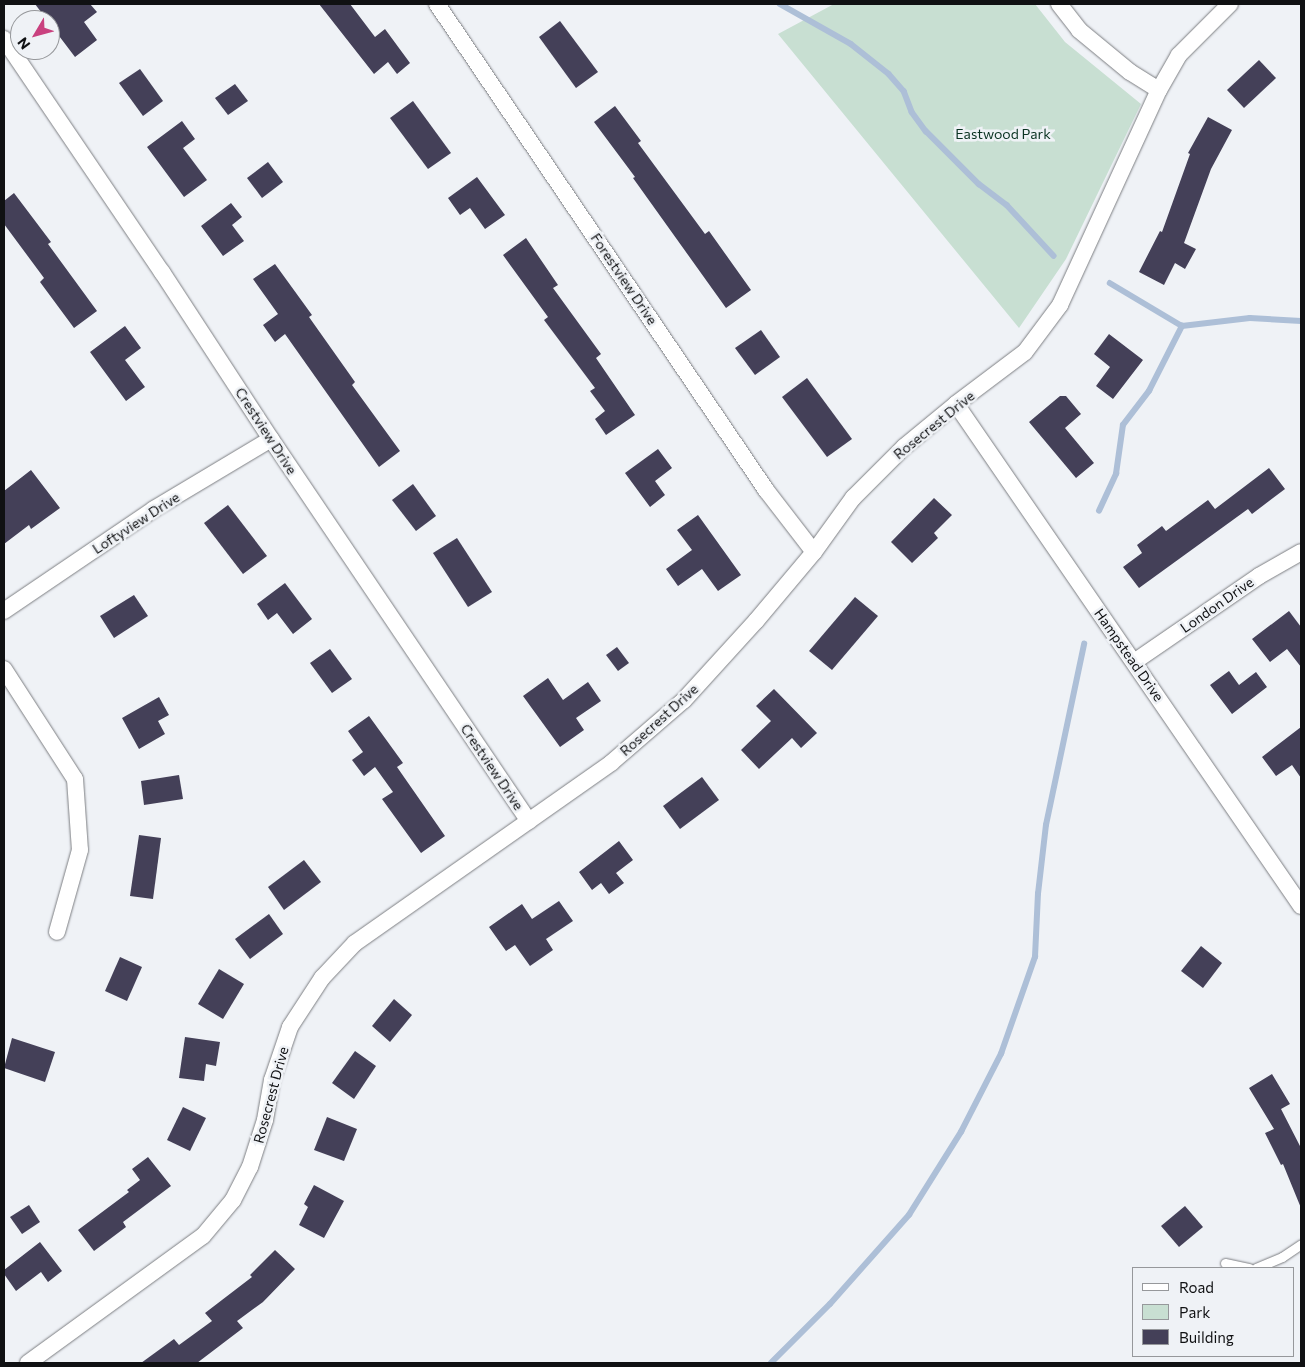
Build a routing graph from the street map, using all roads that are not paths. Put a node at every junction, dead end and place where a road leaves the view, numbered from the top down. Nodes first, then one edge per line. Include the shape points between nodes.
1 (437, 4) edge
2 (1059, 4) edge
3 (1230, 4) edge
4 (4, 39) edge
5 (1160, 90) junction
6 (956, 404) junction
7 (271, 439) junction
8 (814, 552) junction
9 (1301, 552) edge
10 (4, 611) edge
11 (1134, 662) junction
12 (4, 669) edge
13 (529, 822) junction
14 (1301, 906) edge
15 (56, 932) dead end
16 (1301, 1244) edge
17 (1225, 1263) dead end
18 (1244, 1267) edge
19 (1258, 1267) edge
20 (28, 1363) edge

1 - 8 street, Forestview Drive via 766,490
2 - 5 street via 1079,30 1130,72
3 - 5 street, Rosecrest Drive via 1179,55
4 - 7 street, Crestview Drive
5 - 6 street, Rosecrest Drive via 1060,305 1026,352
6 - 8 street, Rosecrest Drive via 904,447 853,498
6 - 11 street, Hampstead Drive
7 - 10 street, Loftyview Drive via 154,509
7 - 13 street, Crestview Drive
8 - 13 street, Rosecrest Drive via 684,700 611,763
9 - 11 street, London Drive via 1259,576
11 - 14 street, Hampstead Drive
12 - 15 street via 75,779 80,850
13 - 20 street, Rosecrest Drive via 355,943 335,964 290,1027 272,1080 265,1120 250,1167 233,1200 203,1236
16 - 19 lane
17 - 18 lane

